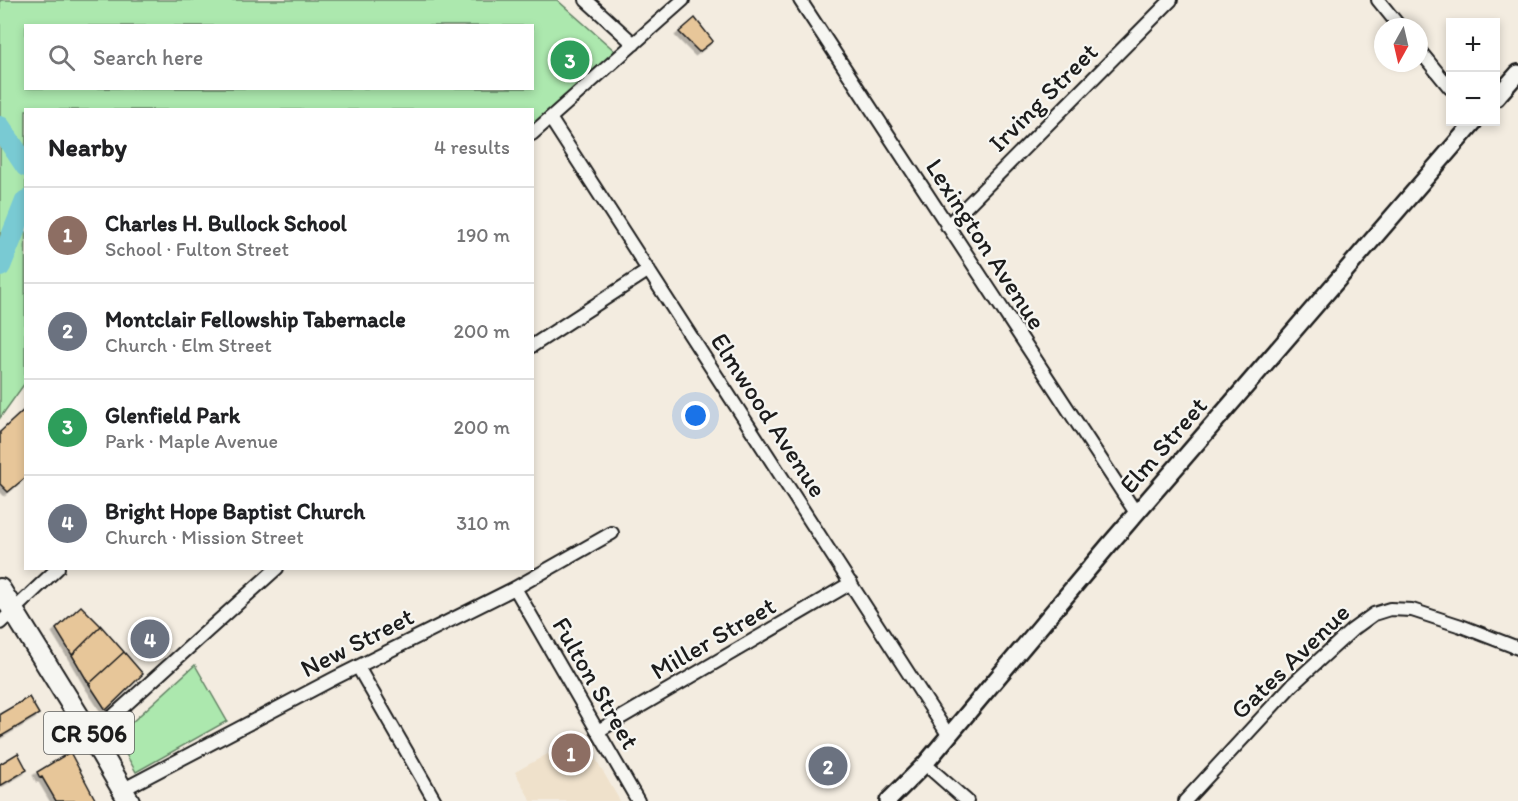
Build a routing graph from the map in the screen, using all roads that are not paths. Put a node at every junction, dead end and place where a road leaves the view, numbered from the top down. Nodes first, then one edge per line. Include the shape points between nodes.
1 (586, 0) edge
2 (683, 0) edge
3 (800, 0) edge
4 (1172, 0) edge
5 (1378, 0) edge
6 (1393, 18) edge
7 (634, 44) junction
8 (1428, 61) edge
9 (1518, 73) edge
10 (1446, 83) edge
11 (1500, 93) edge
12 (550, 118) junction
13 (1471, 126) edge
14 (534, 132) edge
15 (947, 226) junction
16 (649, 270) junction
17 (534, 344) edge
18 (1136, 513) junction
19 (612, 533) dead end
20 (56, 570) edge
21 (275, 570) edge
22 (851, 583) junction
23 (515, 588) junction
24 (0, 589) edge
25 (6, 617) edge
26 (1518, 648) edge
27 (358, 667) junction
28 (598, 731) junction
29 (92, 736) junction
30 (949, 736) junction
31 (925, 764) junction
32 (125, 795) edge
33 (435, 801) edge
34 (638, 801) edge
35 (888, 801) edge
36 (967, 801) edge
37 (1185, 801) edge

1 - 7 street
2 - 7 street
3 - 15 street, Lexington Avenue
4 - 15 street, Irving Street
5 - 6 street
7 - 12 street
8 - 10 street
9 - 11 street
12 - 14 street
12 - 16 street, Elmwood Avenue
13 - 18 street, Elm Street
15 - 18 street, Lexington Avenue
16 - 17 street
16 - 22 street, Elmwood Avenue
18 - 30 street, Elm Street
19 - 23 street, New Street
20 - 25 street
21 - 29 street
22 - 28 street, Miller Street
22 - 30 street, Elmwood Avenue
23 - 27 street, New Street
23 - 28 street, Fulton Street
24 - 25 main road, CR 506
25 - 29 main road, CR 506
26 - 37 street, Gates Avenue via 1412,610 1390,609 1374,614 1293,684
27 - 32 street, New Street
27 - 33 street
28 - 34 street, Fulton Street
29 - 32 main road, CR 506
30 - 31 street, Elm Street
31 - 35 street, Elm Street
31 - 36 street

